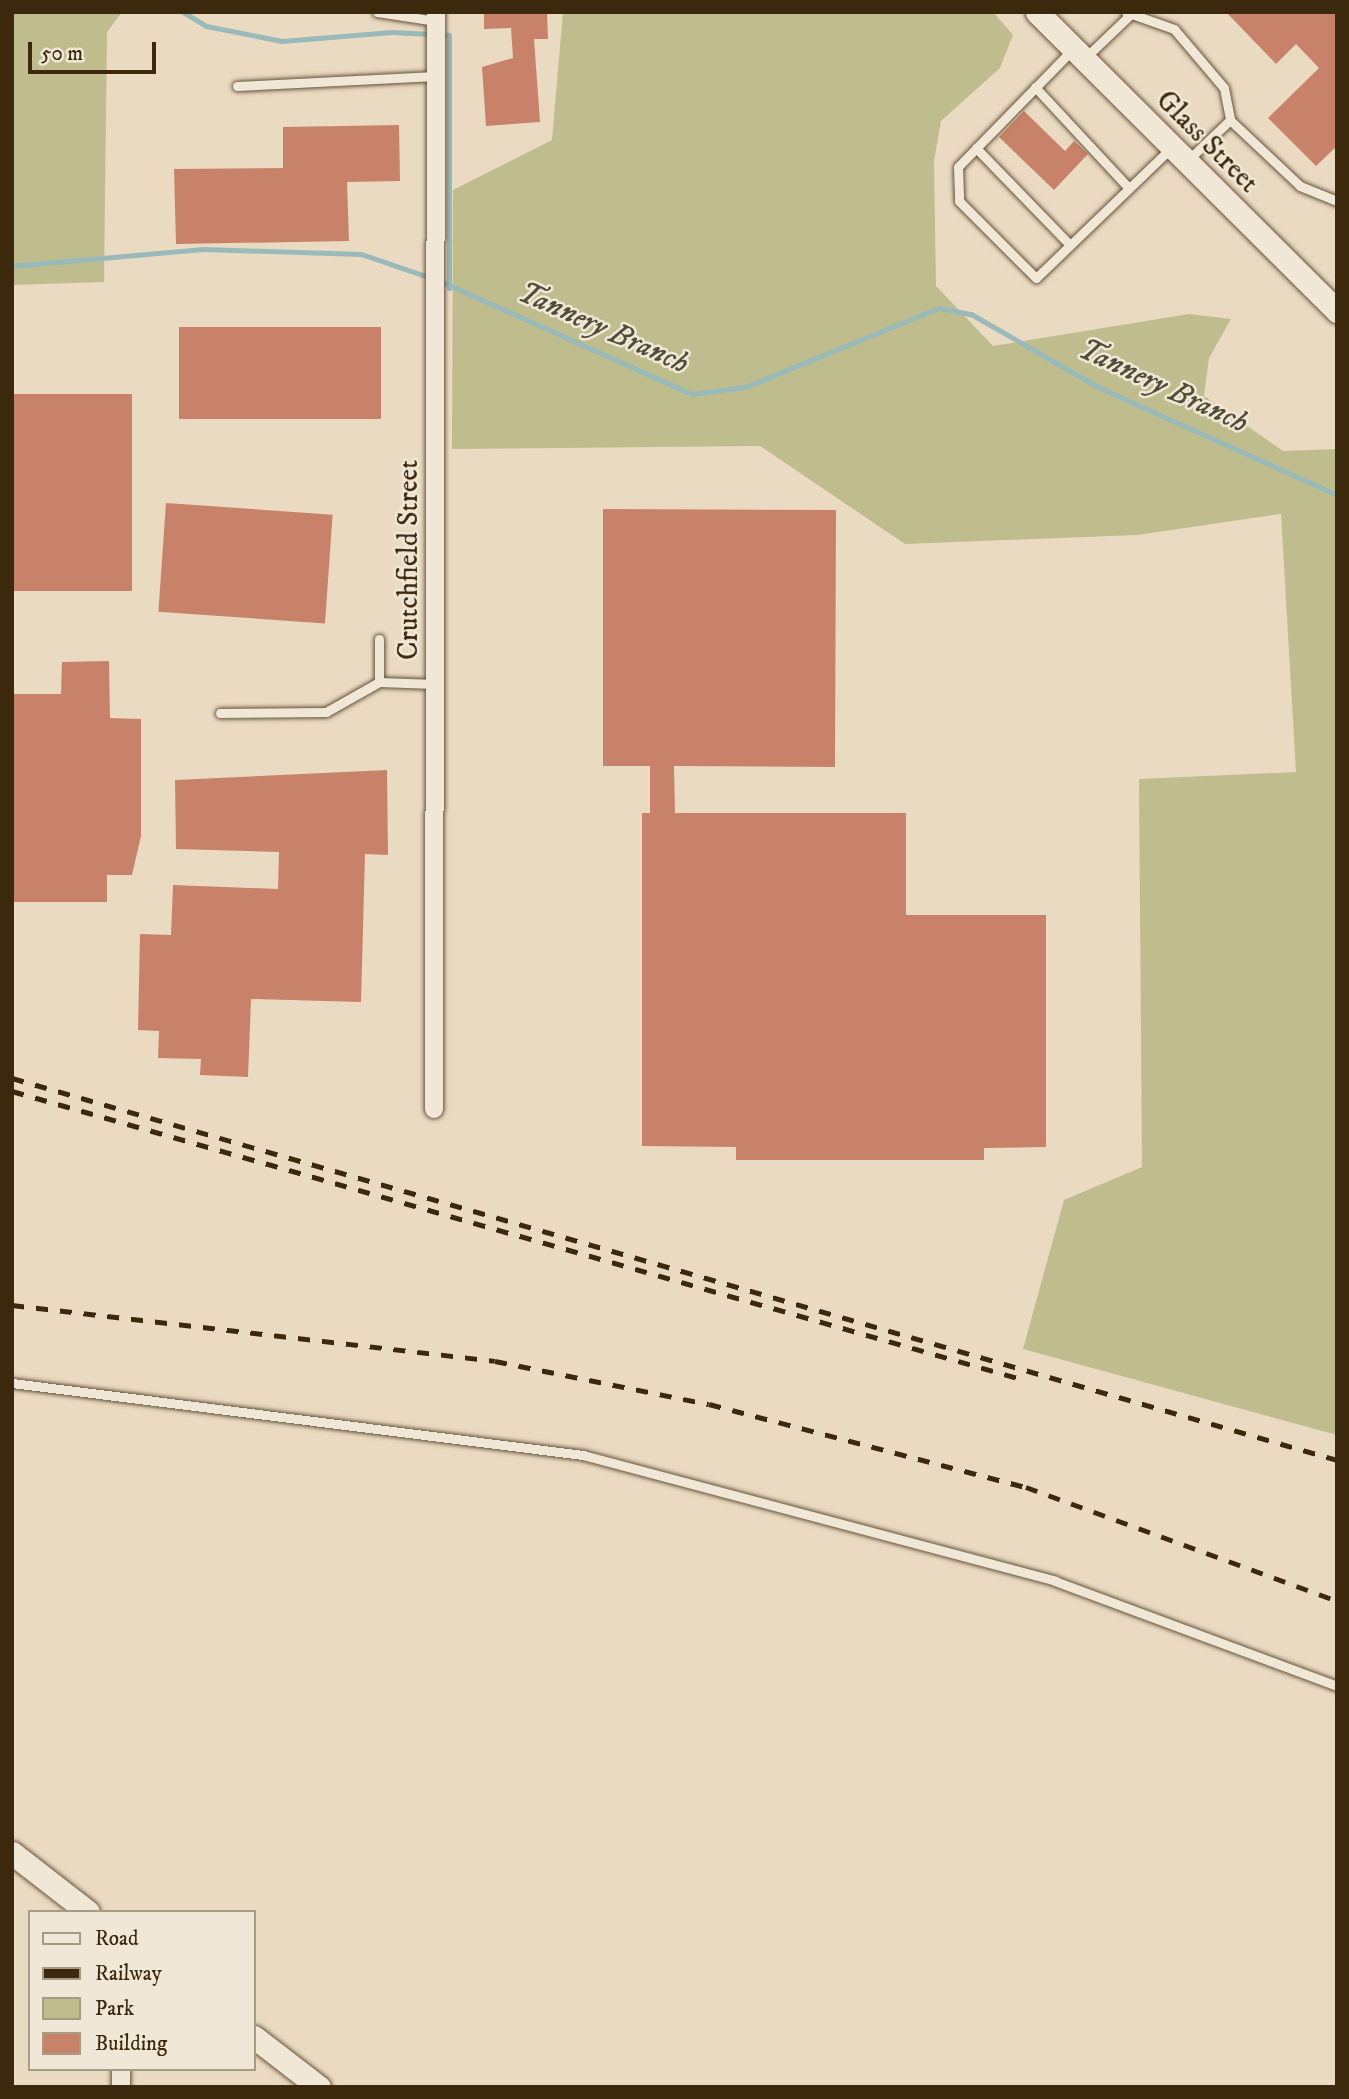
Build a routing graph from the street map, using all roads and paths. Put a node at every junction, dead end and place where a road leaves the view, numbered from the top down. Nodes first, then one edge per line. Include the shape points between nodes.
1 (377, 12) edge
2 (1037, 12) edge
3 (1127, 14) edge
4 (436, 19) edge
5 (1078, 54) junction
6 (436, 76) junction
7 (237, 86) dead end
8 (1035, 87) junction
9 (1230, 120) junction
10 (976, 148) junction
11 (1178, 155) junction
12 (1129, 188) junction
13 (1337, 201) edge
14 (1070, 245) junction
15 (1337, 311) edge
16 (379, 639) dead end
17 (379, 682) junction
18 (435, 684) junction
19 (219, 713) dead end
20 (434, 1109) dead end
21 (12, 1383) edge
22 (1337, 1686) edge
23 (12, 1853) edge
24 (85, 1910) edge
25 (256, 2040) edge
26 (319, 2087) edge

1 - 4 lane
2 - 5 street, Glass Street
3 - 5 lane
3 - 9 lane via 1174,29 1191,44 1224,88
4 - 6 street, Crutchfield Street
5 - 8 lane
5 - 11 street, Glass Street
6 - 7 lane
6 - 18 street, Crutchfield Street
8 - 10 lane
8 - 12 lane
9 - 11 lane
9 - 13 lane via 1300,186
10 - 14 lane
10 - 14 lane via 958,167 959,201 1036,278
11 - 12 lane
11 - 15 street, Glass Street
12 - 14 lane
16 - 17 lane
17 - 18 lane
17 - 19 lane via 326,712
18 - 20 street, Crutchfield Street
21 - 22 lane via 583,1455 1055,1581
23 - 24 street
25 - 26 street

